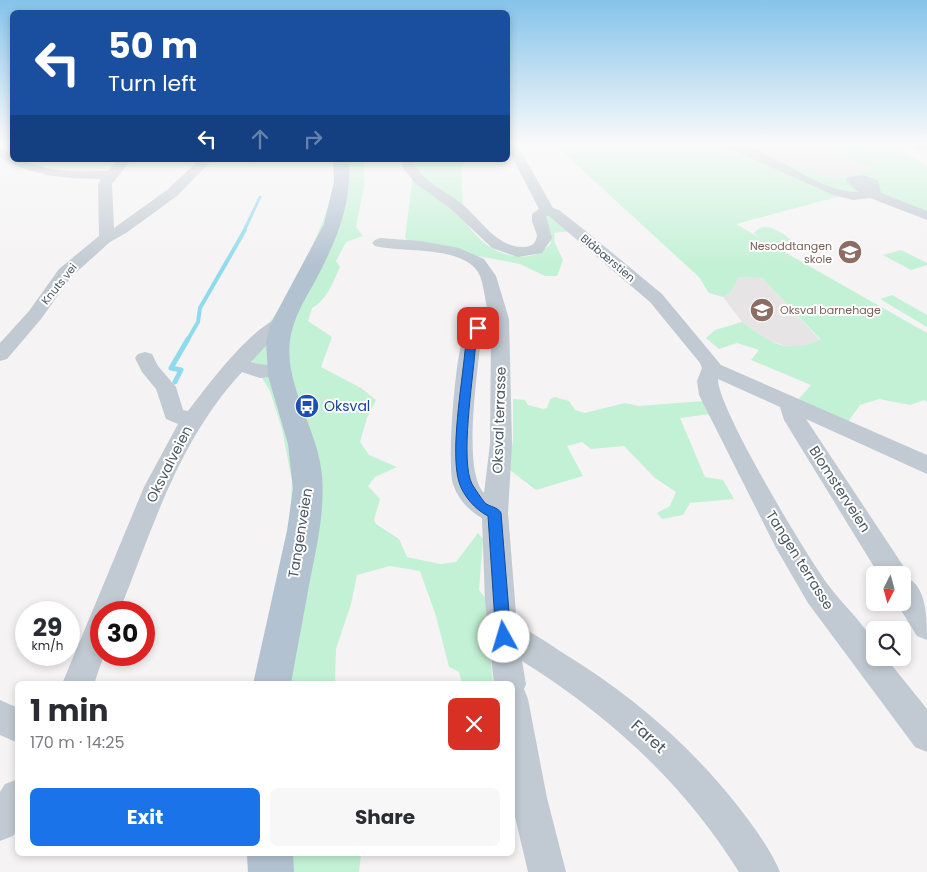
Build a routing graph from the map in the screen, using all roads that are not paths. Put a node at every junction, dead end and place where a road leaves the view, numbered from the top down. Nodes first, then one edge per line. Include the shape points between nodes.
1 (105, 185) edge
2 (181, 185) edge
3 (342, 185) edge
4 (426, 185) edge
5 (533, 185) edge
6 (819, 185) edge
7 (547, 211) junction
8 (927, 216) edge
9 (105, 239) junction
10 (380, 243) dead end
11 (500, 319) junction
12 (282, 323) junction
13 (0, 355) edge
14 (145, 358) dead end
15 (238, 364) junction
16 (713, 369) junction
17 (278, 371) junction
18 (789, 402) junction
19 (191, 421) junction
20 (927, 465) edge
21 (495, 513) junction
22 (888, 566) edge
23 (109, 601) edge
24 (911, 602) edge
25 (927, 627) edge
26 (504, 637) junction
27 (90, 653) edge
28 (79, 681) edge
29 (273, 681) edge
30 (510, 681) edge
31 (0, 716) edge
32 (515, 716) edge
33 (15, 725) edge
34 (927, 735) edge
35 (15, 801) edge
36 (0, 823) edge
37 (270, 856) edge
38 (271, 872) edge
39 (547, 872) edge
40 (761, 872) edge

1 - 9 street via 108,230
2 - 9 street, Knuts vei
3 - 12 main road, Tangenveien via 331,226
4 - 7 street via 458,208 501,248 524,252 540,247 545,235 539,214
5 - 7 street, Blåbærstien
6 - 8 street via 855,196 872,194
7 - 16 street, Blåbærstien via 554,213 656,298
9 - 13 street, Knuts vei via 65,273
10 - 11 street, Oksval terrasse via 448,250 479,262 486,271 492,302
11 - 21 street, Oksval terrasse via 501,444
11 - 21 street via 481,326 472,338 462,445 462,472 466,484 482,507
12 - 15 street, Oksvalveien
12 - 17 main road, Tangenveien via 276,348
14 - 19 street via 149,368 166,387 174,414
15 - 17 street via 260,372
15 - 19 street, Oksvalveien
16 - 18 street
16 - 34 street, Tangen terrasse via 707,382 710,395 785,540 818,594
17 - 29 main road, Tangenveien via 300,432 308,480 302,537
18 - 20 street
18 - 22 street, Blomsterveien via 795,420
19 - 23 street, Oksvalveien via 156,487
21 - 26 street, Oksval terrasse
24 - 25 street
26 - 30 street, Oksval terrasse
26 - 40 street, Faret via 510,637 562,668 613,704 662,747 724,816
27 - 28 street
31 - 33 street
32 - 39 street via 529,798
35 - 36 street
37 - 38 main road

